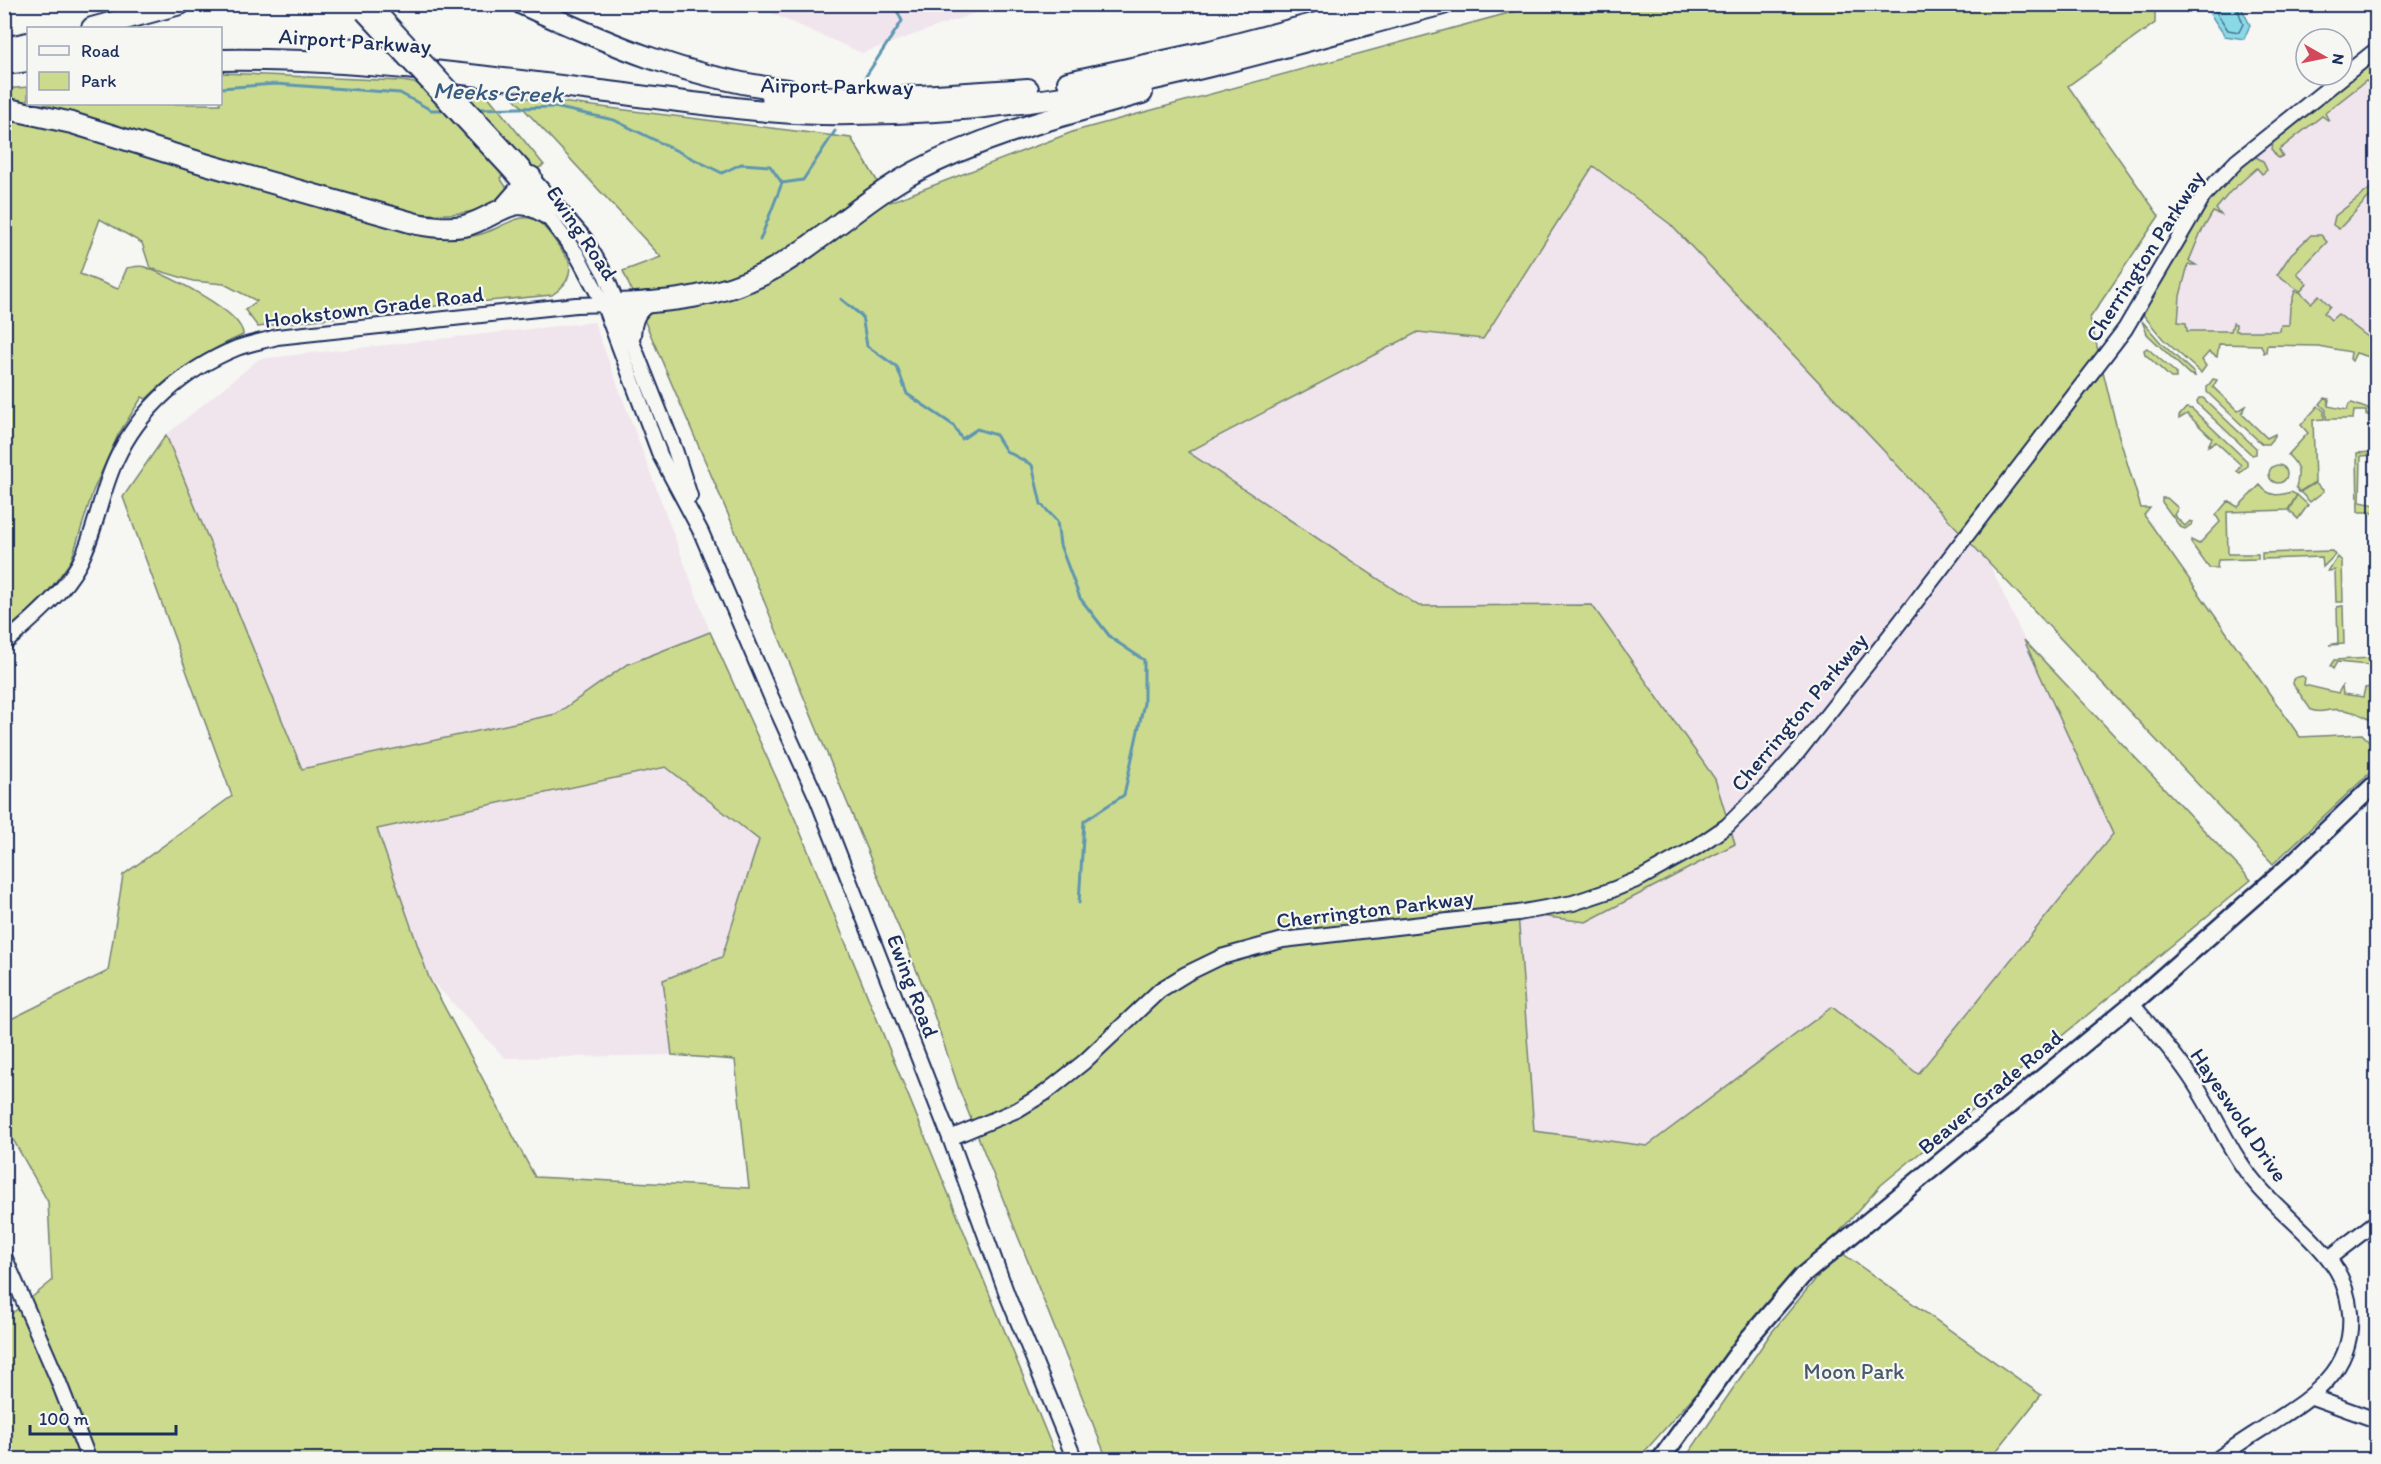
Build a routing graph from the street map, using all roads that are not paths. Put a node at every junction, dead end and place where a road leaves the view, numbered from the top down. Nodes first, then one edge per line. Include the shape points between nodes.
1 (180, 4) edge
2 (522, 4) edge
3 (1389, 4) edge
4 (1443, 4) edge
5 (363, 7) edge
6 (96, 27) edge
7 (1314, 40) junction
8 (27, 43) edge
9 (222, 47) edge
10 (4, 48) edge
11 (2376, 50) edge
12 (222, 60) edge
13 (27, 61) edge
14 (4, 64) edge
15 (27, 75) edge
16 (4, 77) edge
17 (862, 98) junction
18 (4, 108) edge
19 (520, 173) junction
20 (504, 208) junction
21 (545, 213) junction
22 (648, 302) junction
23 (611, 304) junction
24 (630, 335) junction
25 (701, 532) junction
26 (4, 644) edge
27 (2376, 783) edge
28 (2132, 1004) junction
29 (950, 1138) junction
30 (2376, 1222) edge
31 (4, 1256) edge
32 (2329, 1258) junction
33 (2312, 1397) junction
34 (2376, 1420) edge
35 (89, 1460) edge
36 (1075, 1460) edge
37 (1660, 1460) edge
38 (2216, 1460) edge

1 - 6 highway
2 - 17 highway via 605,43 668,65 753,86
3 - 17 highway, Airport Parkway via 1210,51 1058,85
4 - 7 highway, Airport Parkway
5 - 19 street, Ewing Road, bridge
7 - 12 highway, Airport Parkway via 1056,98 980,108 819,114 738,108 393,66 317,60
7 - 22 highway via 994,139 888,187 792,257 749,281 701,296
8 - 10 highway
9 - 17 highway, Airport Parkway via 364,49 743,95
11 - 29 street, Cherrington Parkway via 2237,161 2204,195 2125,329 1804,744 1720,831 1641,878 1573,903 1283,940 1221,957 1160,990 1080,1066 1045,1093 1017,1110
13 - 14 highway
15 - 16 highway
18 - 20 highway via 61,120 429,227 465,226
19 - 20 highway
19 - 21 street, Ewing Road
19 - 23 street, Ewing Road via 585,239 604,274
20 - 21 highway via 527,203
21 - 23 street, Ewing Road
22 - 23 highway
22 - 24 highway via 635,313
23 - 24 street, Ewing Road
23 - 25 street, Ewing Road via 660,455
23 - 26 street, Hookstown Grade Road via 277,337 237,348 191,372 154,403 135,427 115,461 79,564 60,592
24 - 25 street, Ewing Road via 675,450
25 - 29 street, Ewing Road via 817,798
27 - 28 main road, Beaver Grade Road via 2289,866
28 - 32 street, Hayeswold Drive via 2189,1075 2253,1180
28 - 37 main road, Beaver Grade Road via 1802,1276 1748,1339
29 - 36 street, Ewing Road via 1008,1297
30 - 32 street
31 - 35 street
32 - 33 street, Hayeswold Drive via 2347,1291 2350,1333 2335,1370
33 - 34 street
33 - 38 street, Hayeswold Drive

